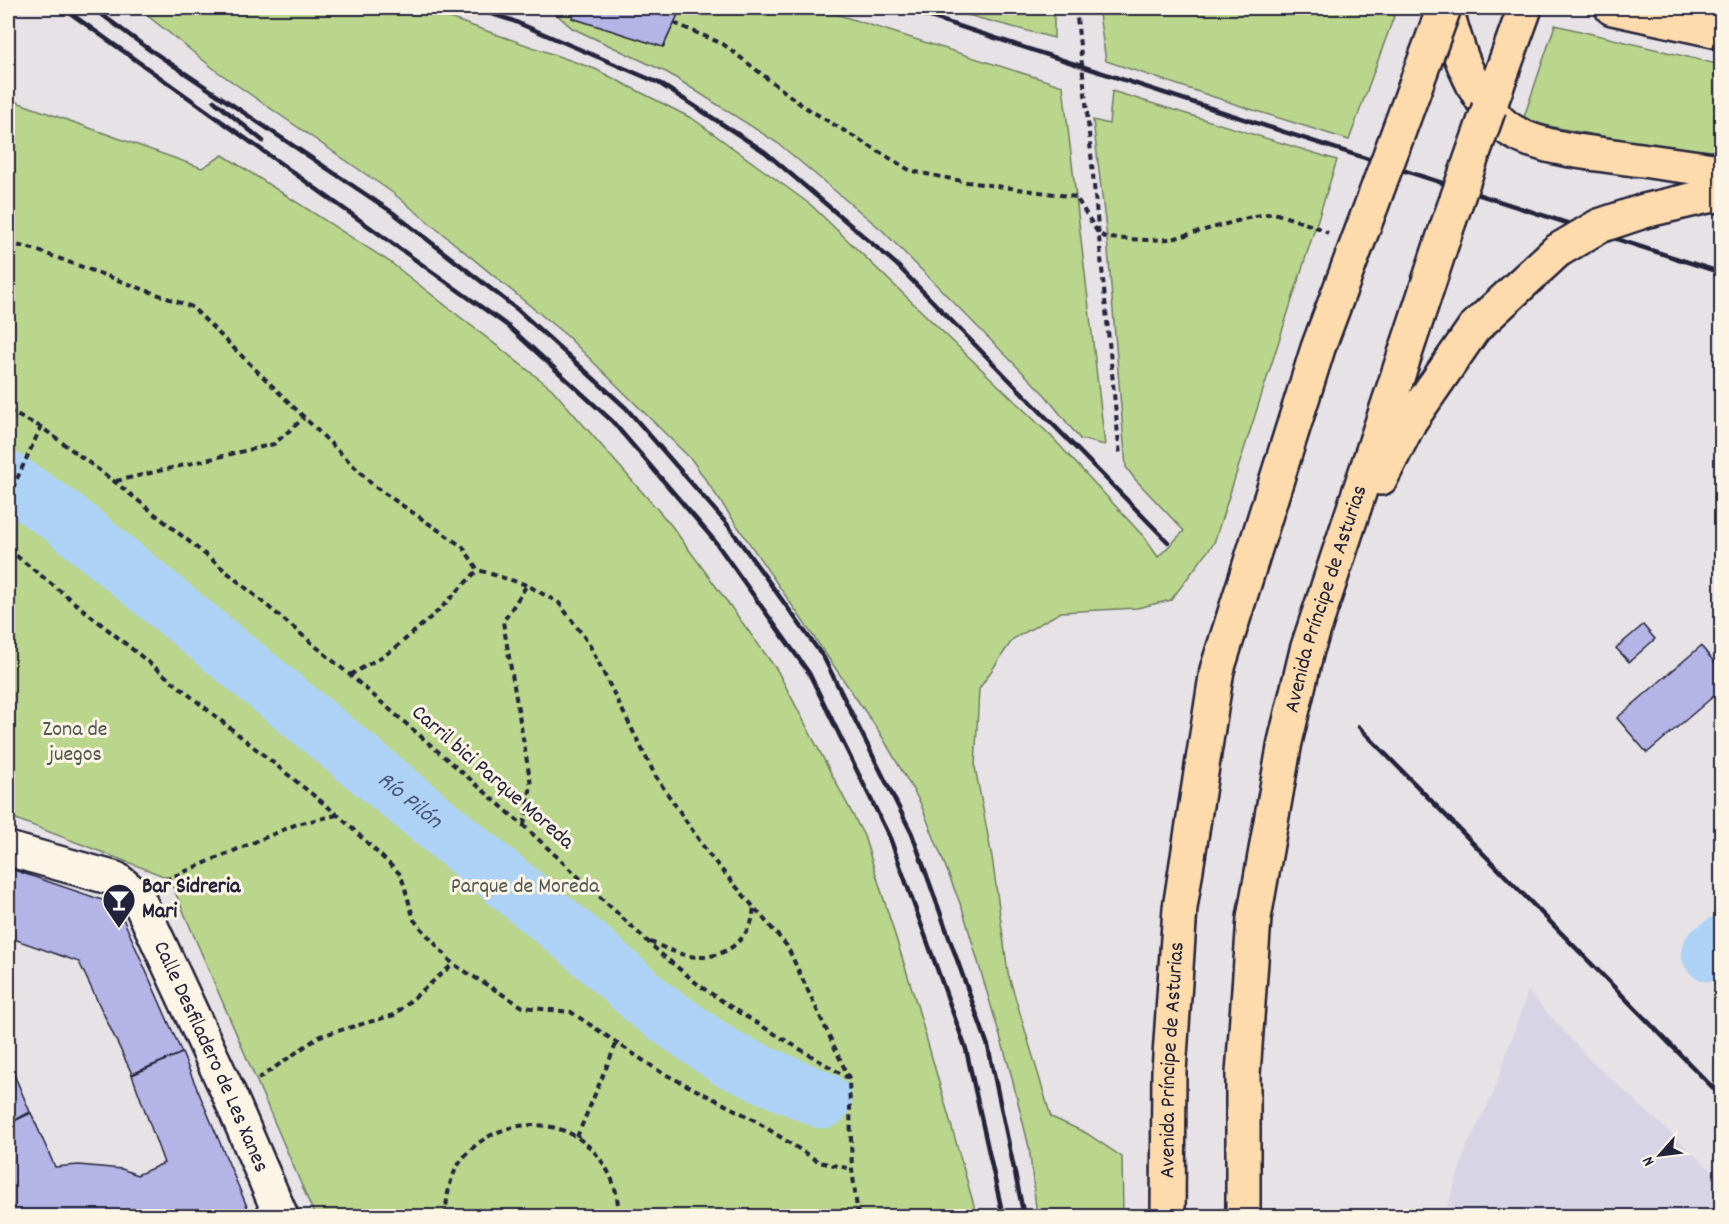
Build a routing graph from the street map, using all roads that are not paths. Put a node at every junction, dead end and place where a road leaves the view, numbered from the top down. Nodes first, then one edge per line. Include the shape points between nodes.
1 (1445, 8) edge
2 (1525, 8) edge
3 (1612, 8) edge
4 (1722, 32) edge
5 (1489, 108) junction
6 (1722, 171) edge
7 (1722, 195) edge
8 (1332, 576) junction
9 (8, 849) edge
10 (281, 1216) edge
11 (1168, 1216) edge
12 (1243, 1216) edge

1 - 5 highway via 1477,93
1 - 11 highway, Avenida Príncipe de Asturias, bridge via 1318,348 1217,670 1180,908 1169,1071
2 - 5 highway, Avenida Príncipe de Asturias
3 - 4 highway
5 - 6 highway via 1516,134 1554,148
5 - 8 highway, Avenida Príncipe de Asturias, bridge
7 - 8 highway, bridge via 1644,211 1599,226 1557,250 1474,328 1410,421
8 - 12 highway, Avenida Príncipe de Asturias via 1306,650 1254,918 1243,1074
9 - 10 street, Calle Desfiladero de Les Xanes via 116,879 137,896

